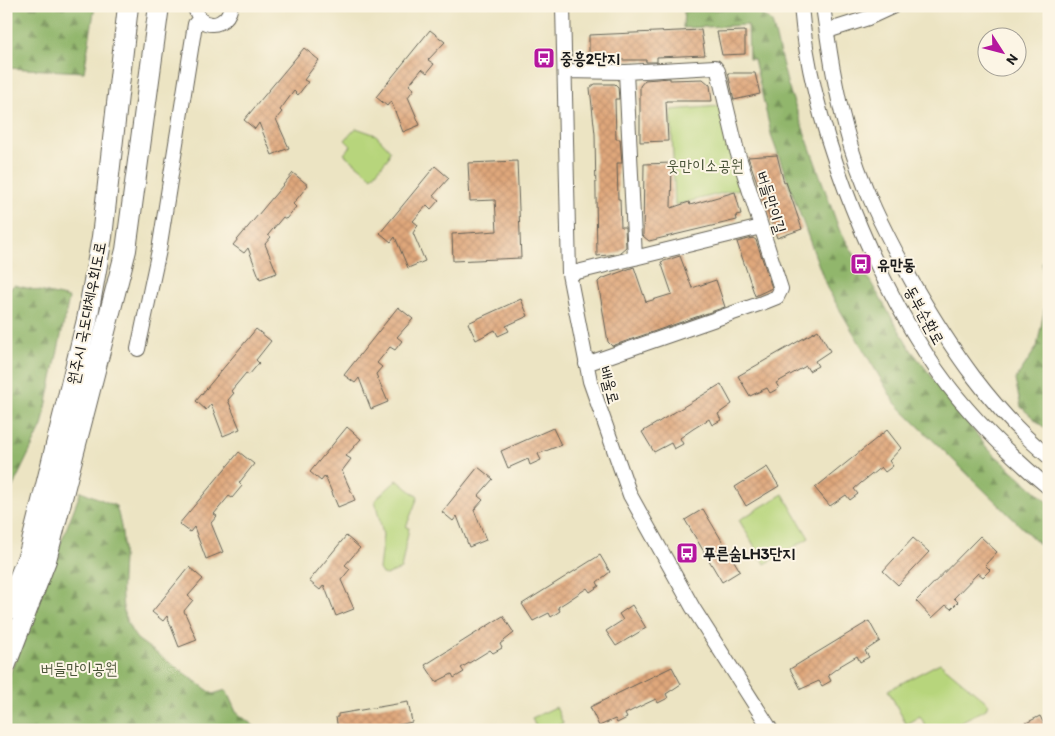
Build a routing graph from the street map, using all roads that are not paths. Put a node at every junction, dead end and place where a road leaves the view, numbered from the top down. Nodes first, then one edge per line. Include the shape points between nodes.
1 (128, 6) edge
2 (159, 6) edge
3 (194, 6) edge
4 (230, 6) edge
5 (563, 6) edge
6 (802, 6) edge
7 (823, 6) edge
8 (894, 6) edge
9 (200, 20) junction
10 (827, 31) junction
11 (565, 72) junction
12 (626, 72) junction
13 (761, 227) junction
14 (635, 258) junction
15 (569, 274) junction
16 (138, 350) dead end
17 (586, 364) junction
18 (1049, 457) edge
19 (1049, 488) edge
20 (6, 611) edge
21 (6, 664) edge
22 (771, 730) edge

1 - 20 highway, 원주시 국도대체우회도로 via 102,238 88,320 29,554
2 - 21 highway via 126,250 46,560
3 - 9 street
4 - 9 street via 222,22 210,24
5 - 11 street, 배울로
6 - 19 street, 동부순환로 via 811,69 833,153 870,248 901,309 929,358 951,388 1002,446
7 - 10 street, 동부순환로
8 - 10 street
9 - 16 street via 196,24 159,250
10 - 18 street, 동부순환로 via 846,131 862,180 888,239 947,340 992,402
11 - 12 street, 버들만이길
11 - 15 street, 배울로
12 - 13 street, 버들만이길 via 715,67
12 - 14 street
13 - 14 street
13 - 17 street, 버들만이길 via 781,289 776,297
14 - 15 street
15 - 17 street, 배울로
17 - 22 street, 배울로 via 609,442 630,495 693,608

